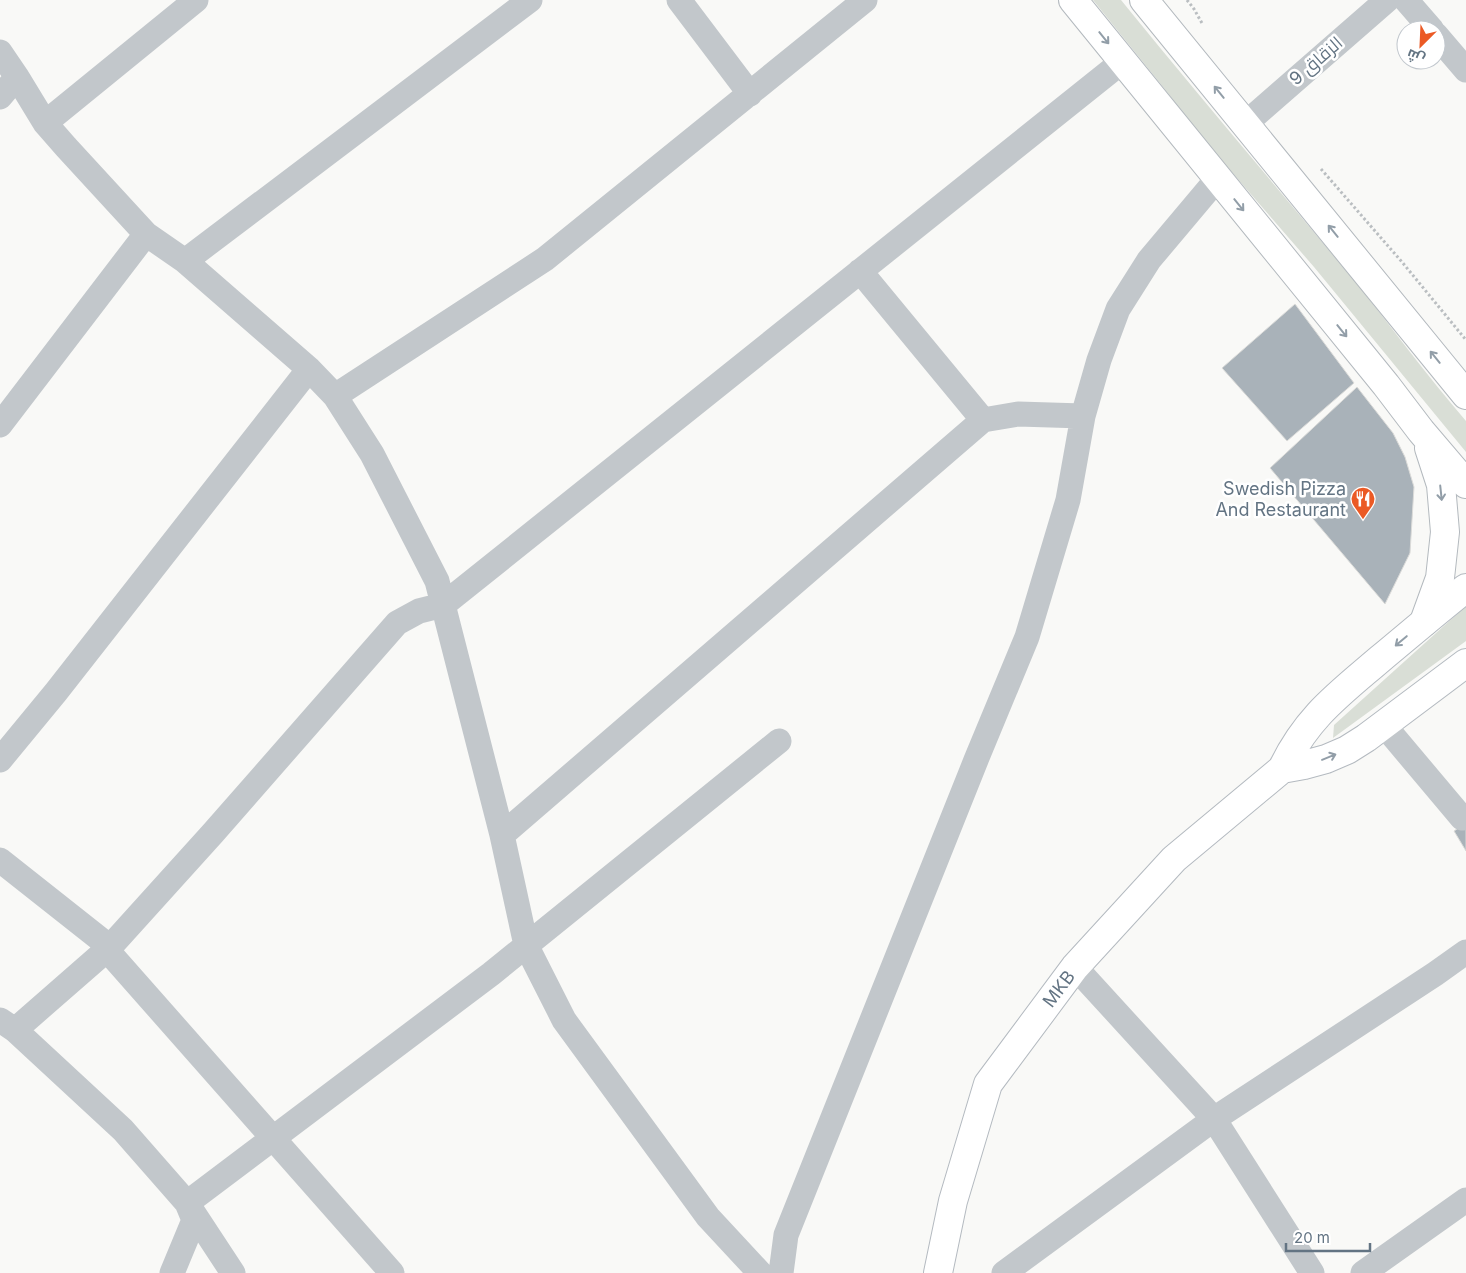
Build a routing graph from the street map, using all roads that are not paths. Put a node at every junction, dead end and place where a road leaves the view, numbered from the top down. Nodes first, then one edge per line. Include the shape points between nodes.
1 (196, 0) edge
2 (530, 0) edge
3 (679, 0) edge
4 (865, 0) edge
5 (1073, 0) edge
6 (1144, 0) edge
7 (1387, 0) edge
8 (1406, 0) edge
9 (1423, 20) edge
10 (1446, 47) edge
11 (0, 52) edge
12 (1123, 61) junction
13 (1466, 70) edge
14 (18, 77) junction
15 (750, 94) junction
16 (0, 97) edge
17 (45, 123) junction
18 (1244, 124) junction
19 (1218, 178) junction
20 (146, 234) junction
21 (185, 261) junction
22 (860, 271) junction
23 (309, 369) junction
24 (1466, 395) edge
25 (335, 396) junction
26 (1083, 416) junction
27 (983, 420) junction
28 (0, 425) edge
29 (1421, 431) junction
30 (1466, 484) edge
31 (1466, 588) edge
32 (443, 605) junction
33 (1424, 622) junction
34 (1466, 663) edge
35 (1383, 724) junction
36 (780, 741) dead end
37 (0, 760) edge
38 (1282, 769) junction
39 (1462, 818) dead end
40 (502, 835) junction
41 (0, 860) edge
42 (526, 945) junction
43 (109, 948) junction
44 (1466, 952) edge
45 (1075, 967) junction
46 (8, 1025) edge
47 (1214, 1120) junction
48 (274, 1138) junction
49 (1466, 1200) edge
50 (187, 1203) junction
51 (172, 1273) edge
52 (233, 1273) edge
53 (392, 1273) edge
54 (760, 1273) edge
55 (781, 1273) edge
56 (938, 1273) edge
57 (1004, 1273) edge
58 (1312, 1273) edge
59 (1363, 1273) edge

1 - 17 street
2 - 21 street
3 - 15 street
4 - 15 street
5 -> 12 main road
18 -> 6 main road
7 - 18 street, الزقاق 9
8 - 9 street
10 - 13 street
11 - 14 street
12 - 19 main road
12 - 22 street
14 - 16 street
14 - 17 street
15 - 25 street via 545,259
17 - 20 street
24 -> 18 main road
19 - 26 street via 1149,260 1118,309
19 -> 29 main road
20 - 21 street
20 - 28 street
21 - 23 street
22 - 27 street
22 - 32 street
23 - 25 street
23 - 37 street
25 - 32 street via 372,454 437,581
26 - 27 street via 1018,414
26 - 55 street via 1068,500 1026,637 786,1235
27 - 40 street
29 - 30 main road
29 -> 33 main road via 1441,485 1445,532 1440,578
31 - 33 main road
32 - 40 street
32 - 43 street via 419,611 397,623
33 -> 38 main road via 1326,705 1301,734
34 - 35 main road
38 -> 35 main road via 1326,759 1366,738
35 - 39 street
36 - 42 street
38 - 45 main road, MKB via 1174,858
40 - 42 street
41 - 43 street
42 - 48 street
42 - 54 street via 564,1020 708,1217
43 - 46 street
43 - 48 street
44 - 47 street
45 - 47 street
45 - 56 main road, MKB via 988,1084 953,1202
46 - 50 street via 123,1130
47 - 57 street
47 - 58 street
48 - 50 street
48 - 53 street
49 - 59 street
50 - 51 street via 194,1220
50 - 52 street

